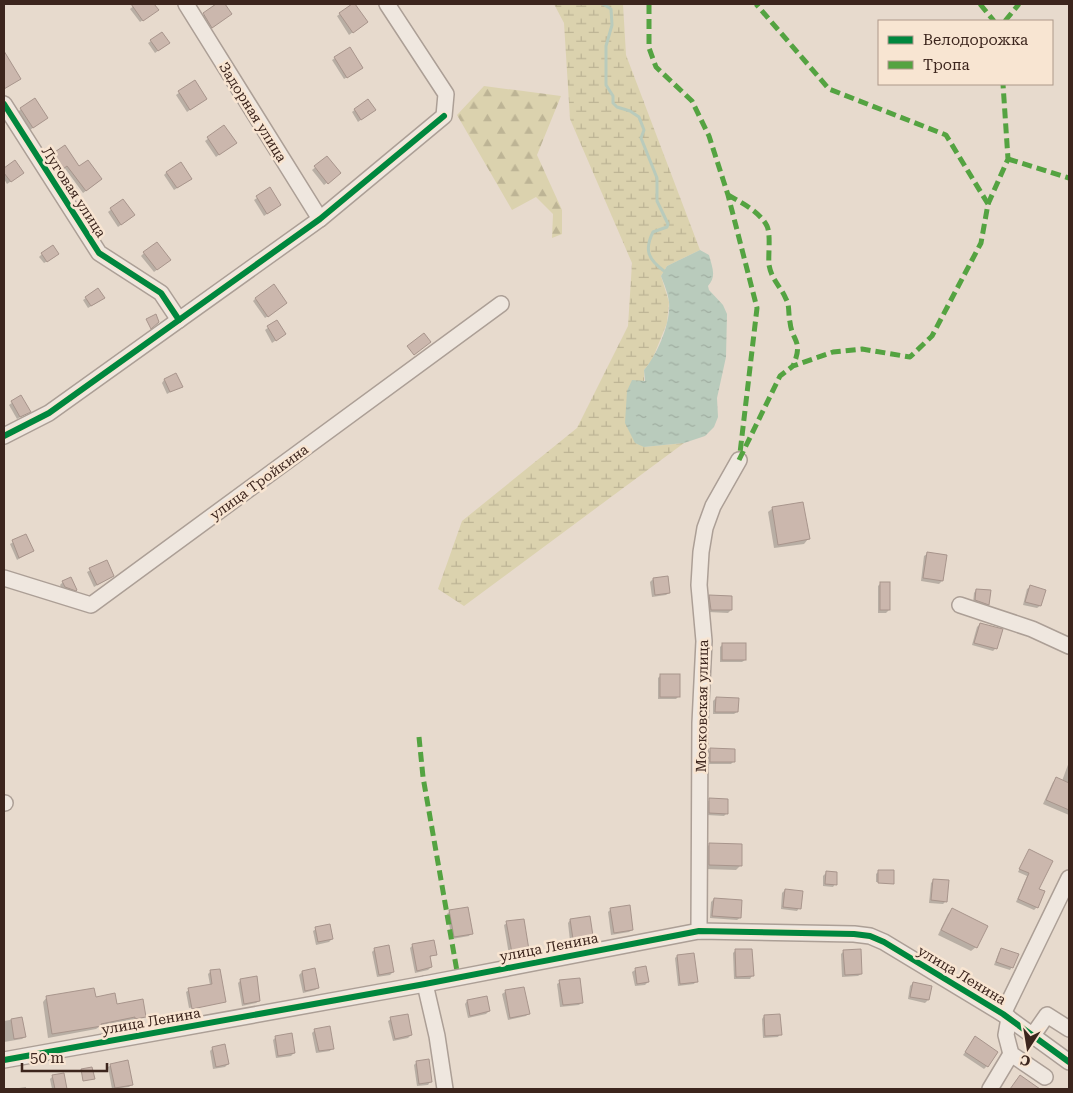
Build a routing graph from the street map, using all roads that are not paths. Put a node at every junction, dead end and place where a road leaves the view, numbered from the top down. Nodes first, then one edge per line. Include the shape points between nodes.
1 (186, 4) edge
2 (387, 4) edge
3 (4, 104) edge
4 (320, 219) junction
5 (501, 304) dead end
6 (179, 320) junction
7 (4, 436) edge
8 (739, 460) dead end
9 (4, 578) edge
10 (960, 605) dead end
11 (1069, 646) edge
12 (1069, 878) edge
13 (698, 931) junction
14 (425, 984) junction
15 (1006, 1016) junction
16 (1069, 1028) edge
17 (1033, 1035) junction
18 (1012, 1054) junction
19 (1067, 1055) edge
20 (4, 1060) edge
21 (1045, 1077) dead end
22 (445, 1089) edge
23 (990, 1089) edge

1 - 4 street, Задорная улица
2 - 4 street via 446,94 444,116
3 - 6 street, Луговая улица via 99,253 161,293
4 - 6 street
5 - 9 street, улица Тройкина via 91,606
6 - 7 street via 49,413
8 - 13 street, Московская улица via 713,506 701,552 699,585 704,641
10 - 11 street via 1032,629
12 - 15 street
13 - 14 street, улица Ленина
13 - 15 street, улица Ленина via 870,936
14 - 20 street, улица Ленина
14 - 22 street
15 - 17 street, улица Ленина
15 - 18 street via 1006,1035
16 - 17 street via 1047,1015
17 - 19 street, улица Ленина
18 - 21 street
18 - 23 street

